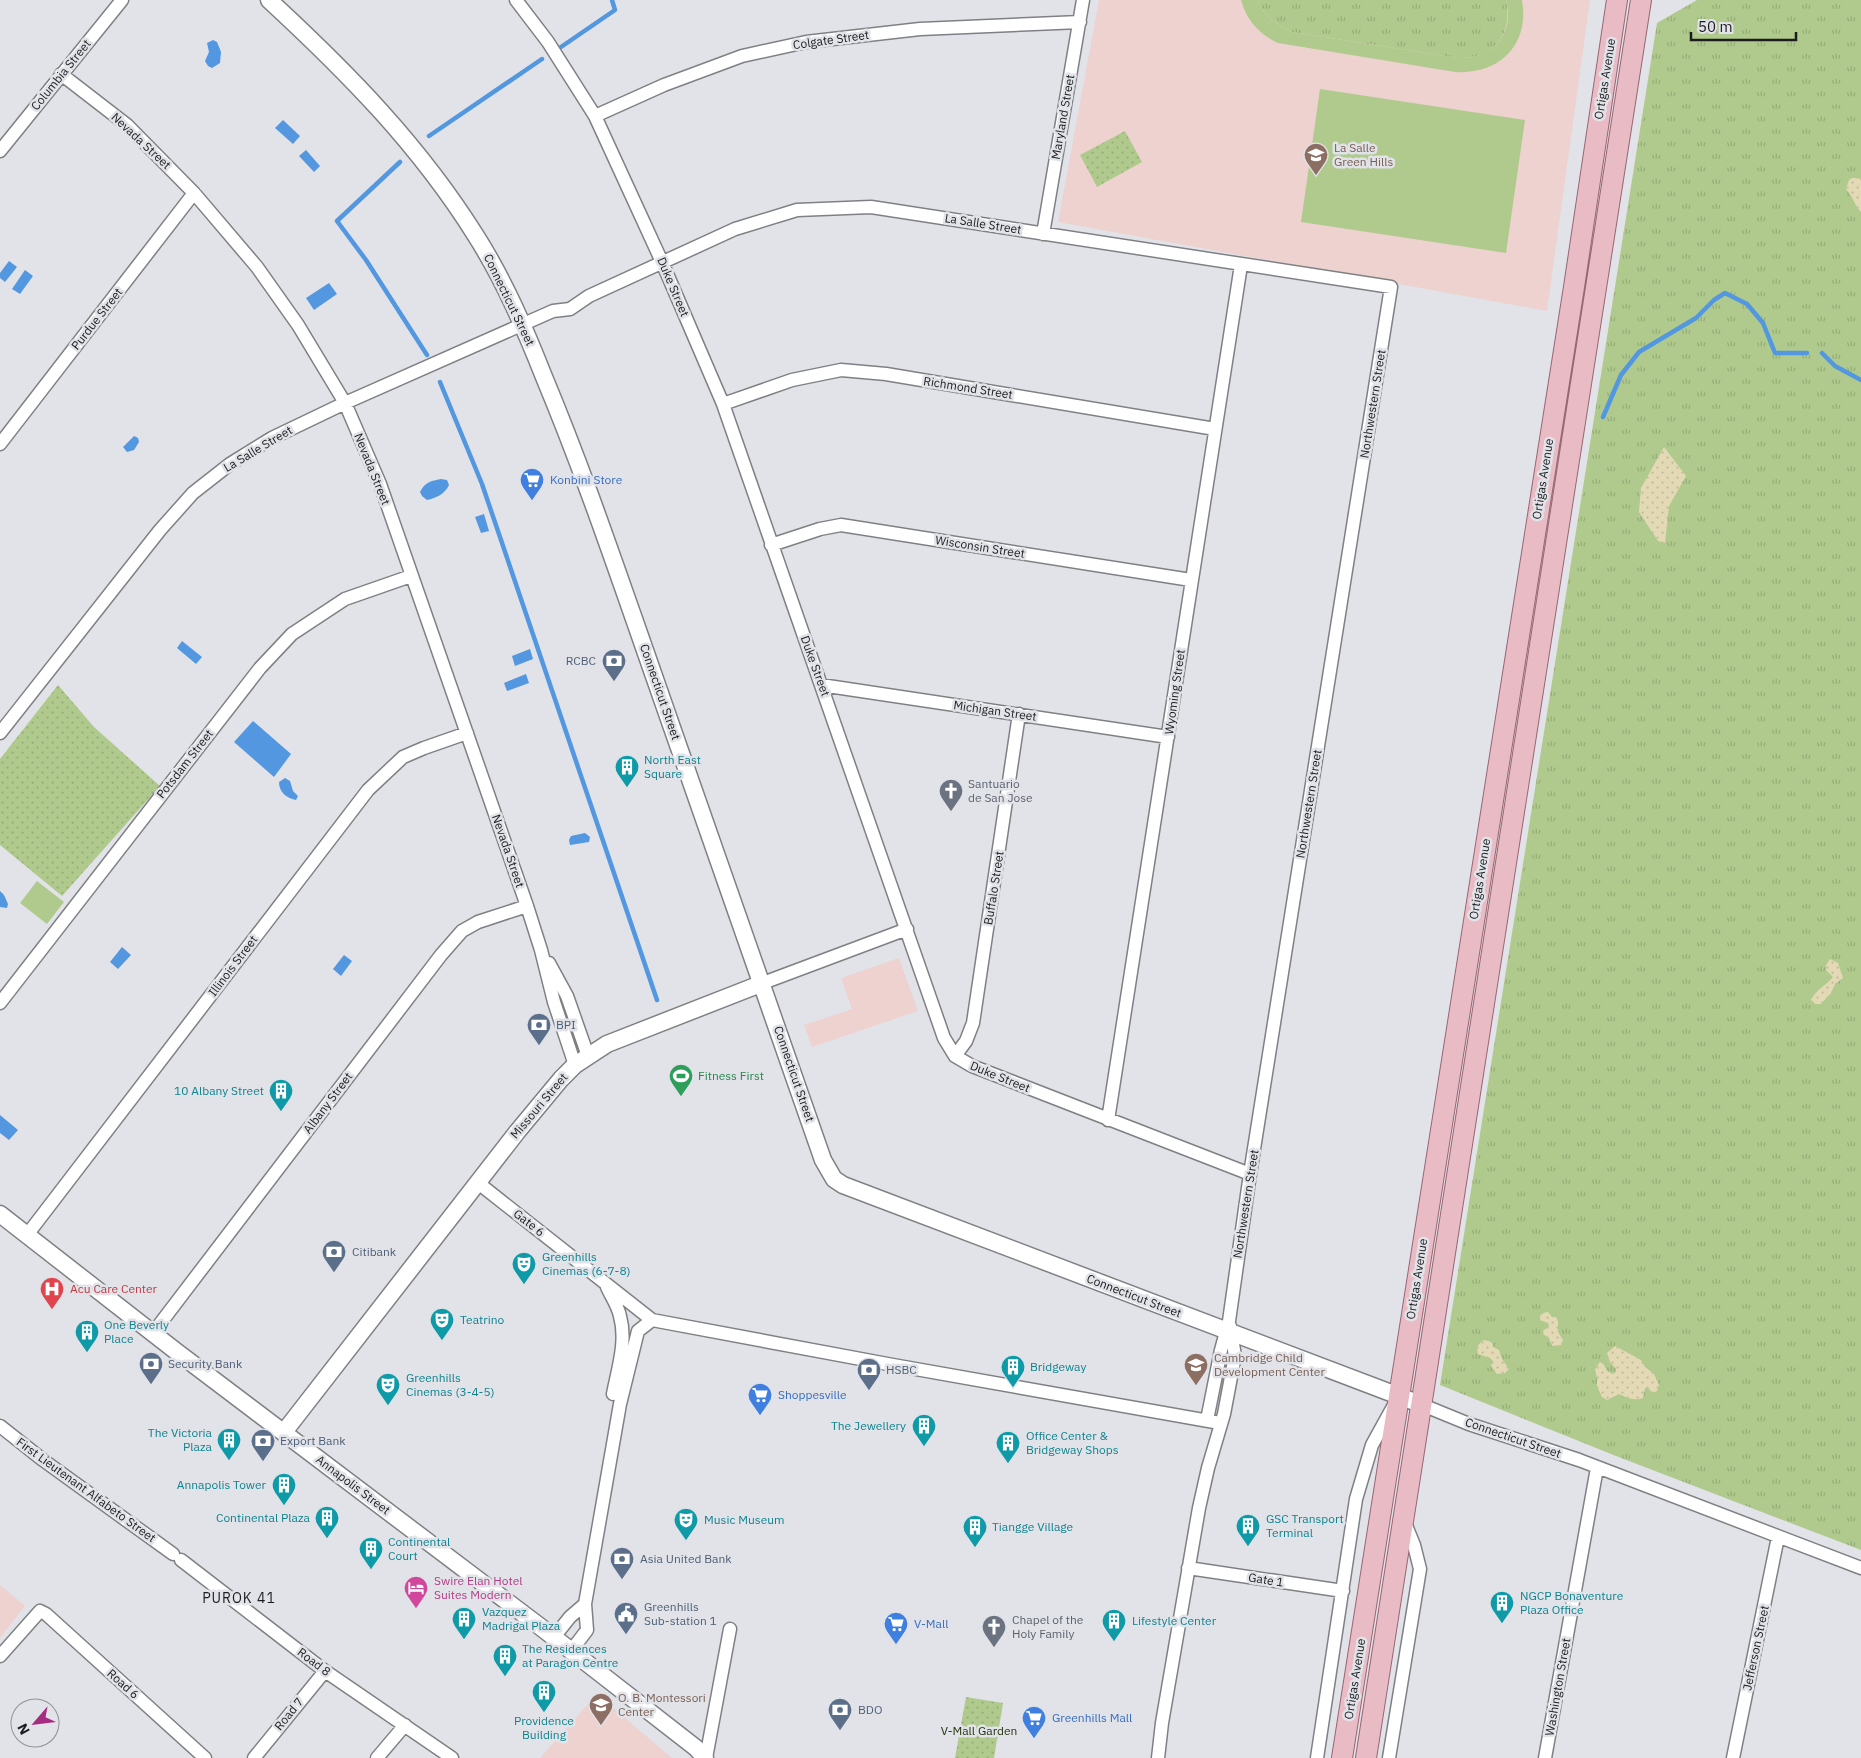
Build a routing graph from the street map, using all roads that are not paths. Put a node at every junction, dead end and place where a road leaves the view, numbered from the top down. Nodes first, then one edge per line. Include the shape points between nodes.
1 (122, 0) edge
2 (270, 0) edge
3 (516, 0) edge
4 (1083, 0) edge
5 (1617, 0) edge
6 (1641, 0) edge
7 (1080, 22) junction
8 (62, 74) junction
9 (595, 116) junction
10 (0, 151) edge
11 (194, 193) junction
12 (1043, 234) junction
13 (662, 262) junction
14 (1241, 264) junction
15 (1391, 287) joint
16 (523, 324) junction
17 (345, 403) junction
18 (723, 404) junction
19 (1215, 429) junction
20 (0, 444) edge
21 (771, 545) junction
22 (412, 576) junction
23 (1191, 580) junction
24 (821, 685) junction
25 (1019, 714) junction
26 (0, 733) edge
27 (467, 734) junction
28 (1168, 736) junction
29 (527, 906) junction
30 (907, 929) junction
31 (762, 983) junction
32 (0, 1003) edge
33 (955, 1056) junction
34 (581, 1061) junction
35 (1108, 1120) junction
36 (1250, 1174) junction
37 (478, 1182) junction
38 (0, 1214) edge
39 (27, 1235) junction
40 (605, 1282) junction
41 (652, 1320) junction
42 (1229, 1329) junction
43 (153, 1333) junction
44 (613, 1394) dead end
45 (1400, 1396) junction
46 (1420, 1404) junction
47 (1207, 1420) junction
48 (1220, 1423) junction
49 (0, 1426) edge
50 (284, 1432) junction
51 (1597, 1468) junction
52 (1403, 1517) junction
53 (1778, 1537) junction
54 (177, 1557) joint
55 (1188, 1568) junction
56 (1861, 1568) edge
57 (1343, 1592) junction
58 (585, 1604) junction
59 (730, 1629) dead end
60 (554, 1637) junction
61 (571, 1651) junction
62 (0, 1656) edge
63 (325, 1671) junction
64 (714, 1716) junction
65 (405, 1725) junction
66 (690, 1743) junction
67 (205, 1758) edge
68 (254, 1758) edge
69 (377, 1758) edge
70 (452, 1758) edge
71 (705, 1758) edge
72 (1158, 1758) edge
73 (1317, 1758) edge
74 (1342, 1758) edge
75 (1366, 1758) edge
76 (1390, 1758) edge
77 (1545, 1758) edge
78 (1733, 1758) edge

1 - 8 street, Columbia Street
2 - 16 street, Connecticut Street via 370,98 438,179 477,238
3 - 9 street, Duke Street via 548,42
4 - 7 street, Maryland Street
5 - 45 main road, Ortigas Avenue
6 - 46 main road, Ortigas Avenue
7 - 9 street, Colgate Street via 920,29 806,42 742,56 664,85
7 - 12 street, Maryland Street
8 - 10 street, Columbia Street
8 - 11 street, Nevada Street via 127,126
9 - 13 street, Duke Street
11 - 17 street, Nevada Street via 257,267 293,317
11 - 20 street, Purdue Street
12 - 13 street, La Salle Street via 871,207 797,210 735,229
12 - 14 street, La Salle Street
13 - 16 street, La Salle Street via 589,296 570,309 553,311
13 - 18 street, Duke Street
14 - 15 street, La Salle Street
14 - 19 street, Wyoming Street
15 - 36 street, Northwestern Street
16 - 17 street, La Salle Street
16 - 31 street, Connecticut Street via 575,450
17 - 22 street, Nevada Street via 380,484
17 - 26 street, La Salle Street via 264,443 193,493 160,530
18 - 19 street, Richmond Street via 792,380 841,370 886,374
18 - 21 street, Duke Street
19 - 23 street, Wyoming Street
21 - 23 street, Wisconsin Street via 841,525
21 - 24 street, Duke Street
22 - 27 street, Nevada Street
22 - 32 street, Potsdam Street via 345,599 292,634 260,668
23 - 28 street, Wyoming Street
24 - 25 street, Michigan Street
24 - 30 street, Duke Street
25 - 28 street, Michigan Street
25 - 33 street, Buffalo Street via 973,1023
27 - 29 street, Nevada Street
27 - 39 street, Illinois Street via 403,757 368,790
28 - 35 street, Wyoming Street
29 - 34 street, Nevada Street via 542,950 554,1002
29 - 43 street, Albany Street via 478,922 462,932 441,955
30 - 31 street, Missouri Street
30 - 33 street, Duke Street via 944,1038
31 - 34 street, Missouri Street via 607,1044
31 - 42 street, Connecticut Street via 823,1160 834,1179
33 - 35 street, Duke Street via 972,1066
34 - 37 street, Missouri Street via 561,1078
35 - 36 street, Duke Street
36 - 42 street, Northwestern Street
37 - 40 street, Gate 6
37 - 50 street, Missouri Street
38 - 39 street, Annapolis Street
39 - 43 street, Annapolis Street
40 - 41 street, Gate 6
40 - 44 street via 620,1314 624,1334
41 - 47 street via 893,1366
41 - 58 street via 638,1331
42 - 45 street, Connecticut Street
42 - 47 street
42 - 48 street via 1235,1356
43 - 50 street, Annapolis Street
45 - 46 street, Connecticut Street
45 - 57 street via 1372,1445 1356,1499
45 - 74 main road, Ortigas Avenue
46 - 51 street, Connecticut Street
46 - 52 main road, Ortigas Avenue
47 - 48 street
48 - 55 street
49 - 54 street, First Lieutenant Alfabeto Street
50 - 60 street, Annapolis Street
51 - 53 street, Connecticut Street
51 - 77 street, Washington Street
52 - 75 main road, Ortigas Avenue
52 - 76 street via 1420,1569
53 - 56 street, Connecticut Street
53 - 78 street, Jefferson Street
54 - 63 street, Road 8
55 - 57 street, Gate 1
55 - 72 street
57 - 73 street
58 - 60 street
58 - 61 street via 587,1630
59 - 64 street
60 - 61 street, Annapolis Street
61 - 66 street, Annapolis Street
62 - 67 street, Road 6 via 40,1611
63 - 65 street, Road 8
63 - 68 street, Road 7
64 - 66 street via 702,1737
64 - 71 street
65 - 69 street
65 - 70 street, Road 8
66 - 71 street, Annapolis Street

